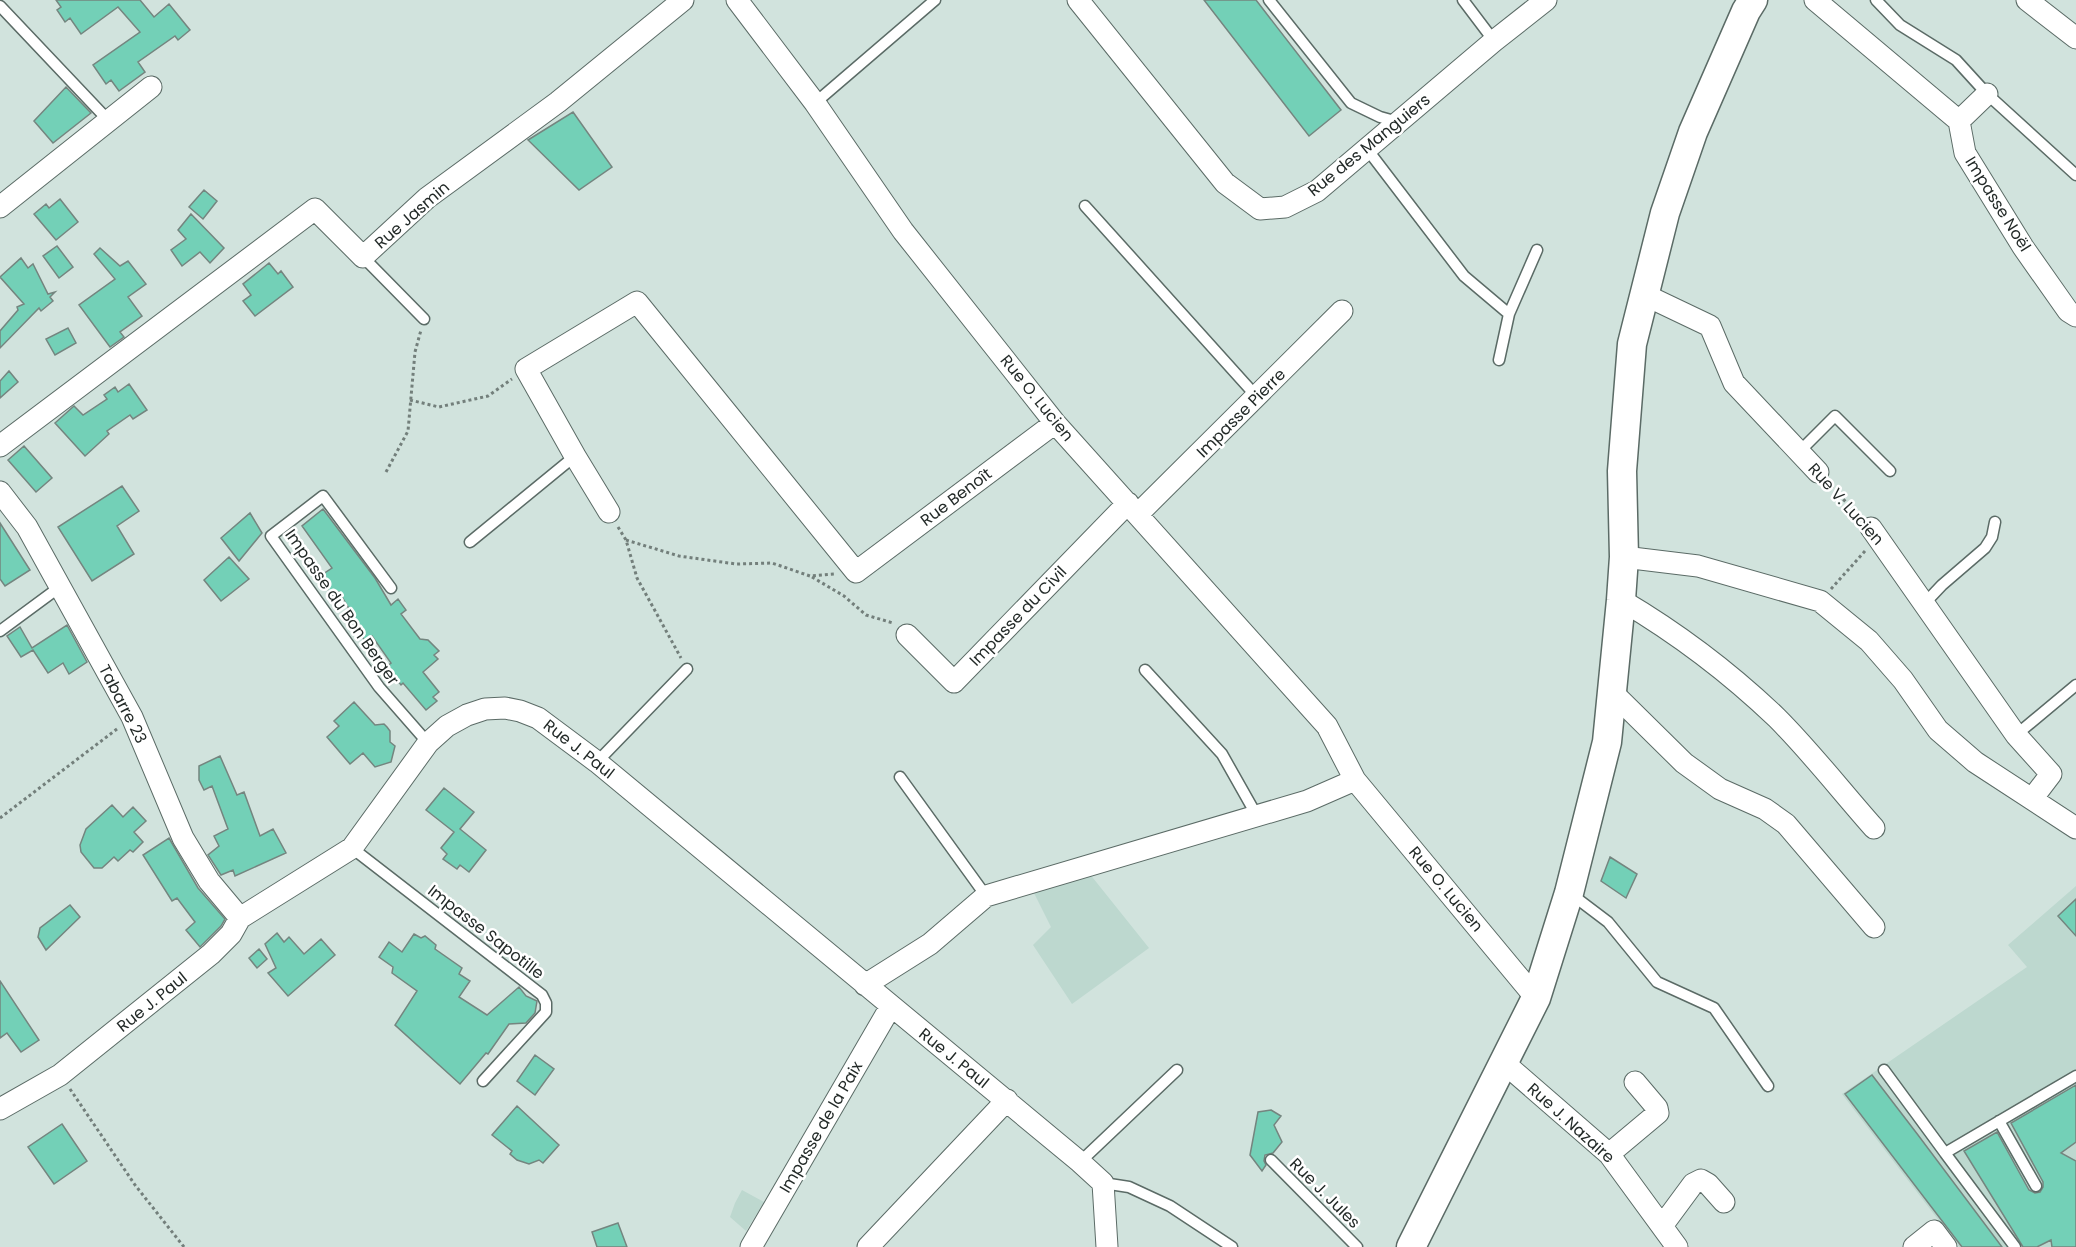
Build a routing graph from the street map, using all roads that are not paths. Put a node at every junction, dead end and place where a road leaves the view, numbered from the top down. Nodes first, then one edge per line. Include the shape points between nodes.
1 (683, 0) edge
2 (737, 0) edge
3 (935, 0) edge
4 (1078, 0) edge
5 (1269, 0) edge
6 (1464, 0) edge
7 (1546, 0) edge
8 (1753, 0) edge
9 (1815, 0) edge
10 (1876, 0) edge
11 (2027, 0) edge
12 (0, 6) edge
13 (2076, 38) edge
14 (1494, 41) junction
15 (151, 87) dead end
16 (1987, 94) junction
17 (815, 103) junction
18 (108, 120) junction
19 (1959, 122) junction
20 (1398, 123) junction
21 (1367, 149) junction
22 (2076, 175) edge
23 (1085, 206) dead end
24 (0, 207) edge
25 (1538, 250) dead end
26 (363, 256) junction
27 (1645, 295) junction
28 (1342, 311) dead end
29 (1509, 314) junction
30 (2076, 316) edge
31 (424, 319) road end
32 (1499, 360) dead end
33 (1257, 397) junction
34 (1055, 423) junction
35 (0, 446) edge
36 (1799, 452) junction
37 (575, 456) junction
38 (1890, 471) dead end
39 (1818, 472) road end
40 (0, 492) edge
41 (1133, 509) junction
42 (609, 512) road end
43 (1995, 522) dead end
44 (1874, 532) road end
45 (470, 542) dead end
46 (1624, 557) junction
47 (61, 586) junction
48 (391, 588) dead end
49 (1621, 600) junction
50 (1924, 604) junction
51 (0, 631) edge
52 (907, 635) road end
53 (687, 669) road end
54 (1145, 670) dead end
55 (2076, 685) edge
56 (1612, 692) junction
57 (2016, 735) junction
58 (428, 743) junction
59 (597, 762) junction
60 (900, 777) dead end
61 (1356, 780) junction
62 (2032, 800) junction
63 (1257, 816) junction
64 (1874, 828) dead end
65 (2076, 828) edge
66 (352, 848) junction
67 (1569, 893) junction
68 (986, 896) junction
69 (240, 918) junction
70 (1874, 927) dead end
71 (865, 985) junction
72 (1536, 998) junction
73 (891, 1006) junction
74 (1503, 1062) junction
75 (1177, 1070) dead end
76 (1884, 1070) dead end
77 (2076, 1076) edge
78 (483, 1081) dead end
79 (1635, 1082) dead end
80 (1768, 1086) dead end
81 (1007, 1100) junction
82 (0, 1109) edge
83 (1999, 1121) junction
84 (1945, 1153) junction
85 (1609, 1154) junction
86 (1271, 1160) dead end
87 (1080, 1162) junction
88 (1103, 1183) junction
89 (2036, 1186) dead end
90 (1724, 1202) dead end
91 (1662, 1226) junction
92 (751, 1247) edge
93 (868, 1247) edge
94 (1107, 1247) edge
95 (1232, 1247) edge
96 (1357, 1247) edge
97 (1412, 1247) edge
98 (1677, 1247) edge
99 (1914, 1247) edge
100 (1946, 1247) edge
101 (2015, 1247) edge

1 - 26 street, Rue Jasmin via 558,102 427,198
2 - 17 street, Rue O. Lucien
3 - 17 lane
4 - 21 street, Rue des Manguiers via 1225,183 1260,209 1285,207 1317,191
5 - 20 lane via 1351,103
6 - 14 lane
7 - 14 street, Rue des Manguiers
8 - 27 main road via 1693,132 1665,213
9 - 19 street
10 - 16 lane via 1900,25 1956,60
11 - 13 street
12 - 18 lane
14 - 20 street, Rue des Manguiers
15 - 18 street
16 - 19 street
16 - 22 lane
17 - 34 street, Rue O. Lucien via 903,231
18 - 24 street
19 - 30 street, Impasse Noël via 1965,153 2022,247 2068,311
20 - 21 street, Rue des Manguiers
21 - 29 lane via 1464,276
23 - 33 lane
25 - 29 lane
26 - 31 lane
26 - 35 street, Rue Jasmin via 315,209
27 - 36 street, Rue V. Lucien via 1710,326 1734,383
27 - 46 main road via 1632,344 1628,388 1622,471
28 - 33 street, Impasse Pierre
29 - 32 lane
33 - 41 street, Impasse Pierre
34 - 37 street, Rue Benoît via 856,572 637,302 526,369
34 - 41 street, Rue O. Lucien
36 - 38 lane via 1835,416
36 - 39 street, Rue V. Lucien
37 - 42 street
37 - 45 lane
40 - 47 street, Tabarre 23 via 27,527
41 - 52 street, Impasse du Civil via 954,682
41 - 61 street, Rue O. Lucien via 1327,726
43 - 50 lane via 1985,548
44 - 50 street, Rue V. Lucien
46 - 49 main road
46 - 62 street via 1698,566 1820,601 1869,641 1938,730 1975,762
47 - 51 lane
47 - 69 street, Tabarre 23 via 132,717 183,837 209,881
48 - 58 lane, Impasse du Bon Berger via 323,496 271,536 379,687
49 - 56 main road
49 - 64 street via 1666,626 1730,676 1778,720
50 - 57 street, Rue V. Lucien
53 - 59 lane
54 - 63 lane via 1222,754
55 - 57 lane
56 - 67 main road via 1607,742
56 - 70 street via 1684,763 1720,789 1765,809 1786,824
57 - 62 street, Rue V. Lucien via 2051,774
58 - 59 street, Rue J. Paul via 467,715 485,708 505,708 538,718
58 - 66 street, Rue J. Paul
59 - 71 street, Rue J. Paul
60 - 68 lane
61 - 63 street
61 - 72 street, Rue O. Lucien
62 - 65 street
63 - 68 street
66 - 69 street, Rue J. Paul
66 - 78 lane, Impasse Sapotille via 542,994 546,1012
67 - 72 main road
67 - 80 lane via 1608,922 1657,982 1714,1008
68 - 71 street via 930,944
69 - 82 street, Rue J. Paul via 231,934 211,954 60,1075
71 - 73 street, Rue J. Paul
72 - 74 main road
73 - 81 street, Rue J. Paul
73 - 92 street, Impasse de la Paix
74 - 85 street, Rue J. Nazaire
74 - 97 main road
75 - 87 lane
76 - 84 lane
77 - 83 lane
79 - 85 street via 1658,1113
81 - 87 street, Rue J. Paul
81 - 93 street
83 - 84 lane
83 - 89 lane
84 - 101 lane
85 - 91 street, Rue J. Nazaire
86 - 96 lane, Rue J. Jules
87 - 88 street, Rue J. Paul
88 - 94 street
88 - 95 lane via 1129,1187 1170,1206
90 - 91 street via 1701,1180 1693,1184
91 - 98 street, Rue J. Nazaire
99 - 100 street via 1934,1231

